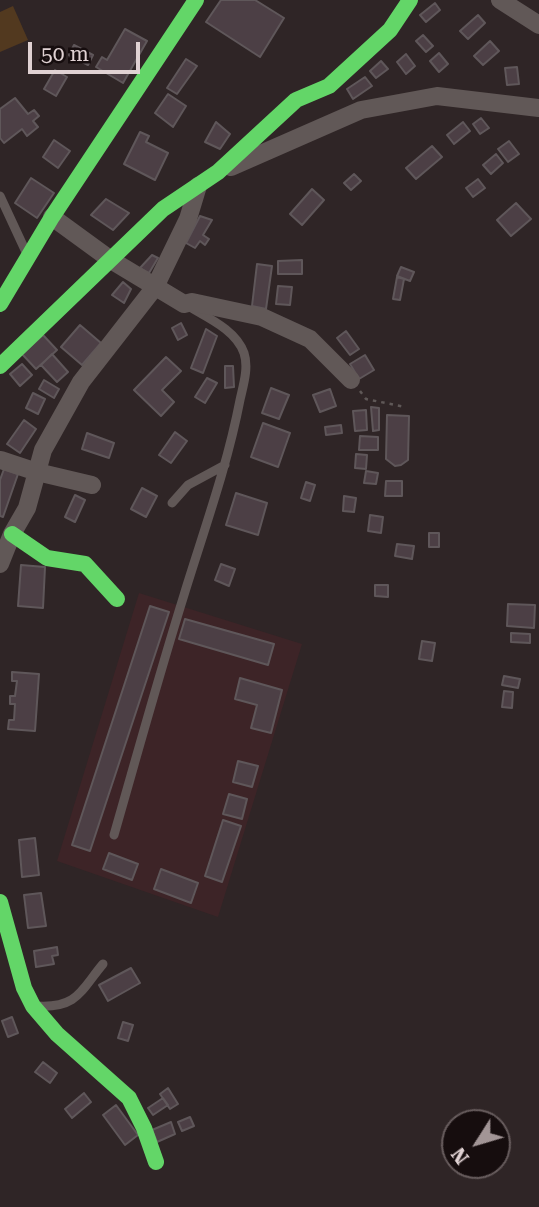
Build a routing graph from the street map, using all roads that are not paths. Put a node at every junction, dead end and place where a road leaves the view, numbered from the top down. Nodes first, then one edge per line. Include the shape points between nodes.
1 (196, 0) edge
2 (410, 0) edge
3 (500, 0) edge
4 (539, 26) edge
5 (539, 108) edge
6 (218, 172) junction
7 (198, 186) junction
8 (0, 196) edge
9 (52, 217) junction
10 (28, 257) junction
11 (111, 260) junction
12 (155, 287) junction
13 (0, 304) edge
14 (184, 304) junction
15 (0, 366) edge
16 (351, 380) road end
17 (1, 460) edge
18 (225, 465) junction
19 (37, 472) junction
20 (92, 485) dead end
21 (172, 503) dead end
22 (12, 534) junction
23 (0, 564) edge
24 (117, 599) dead end
25 (114, 835) dead end
26 (0, 902) edge
27 (103, 964) dead end
28 (33, 1006) junction
29 (156, 1162) dead end

1 - 9 street
2 - 6 street via 390,30 329,86 296,100
3 - 4 street
5 - 6 street via 437,96 361,110
6 - 7 street
7 - 11 street via 163,209
7 - 12 street via 188,219
8 - 10 lane
9 - 10 street
9 - 11 street
10 - 13 street
11 - 12 street
11 - 15 street
12 - 14 street
12 - 19 street via 81,382 43,450
14 - 16 street via 192,302 274,322 310,339
14 - 18 lane via 236,338 244,352 244,381
17 - 19 street
18 - 21 lane via 188,485
18 - 25 lane
19 - 20 street
19 - 22 street via 27,508
22 - 23 street
22 - 24 street via 47,558 85,564
26 - 28 street
27 - 28 lane via 83,994 56,1007
28 - 29 street via 57,1034 130,1098

